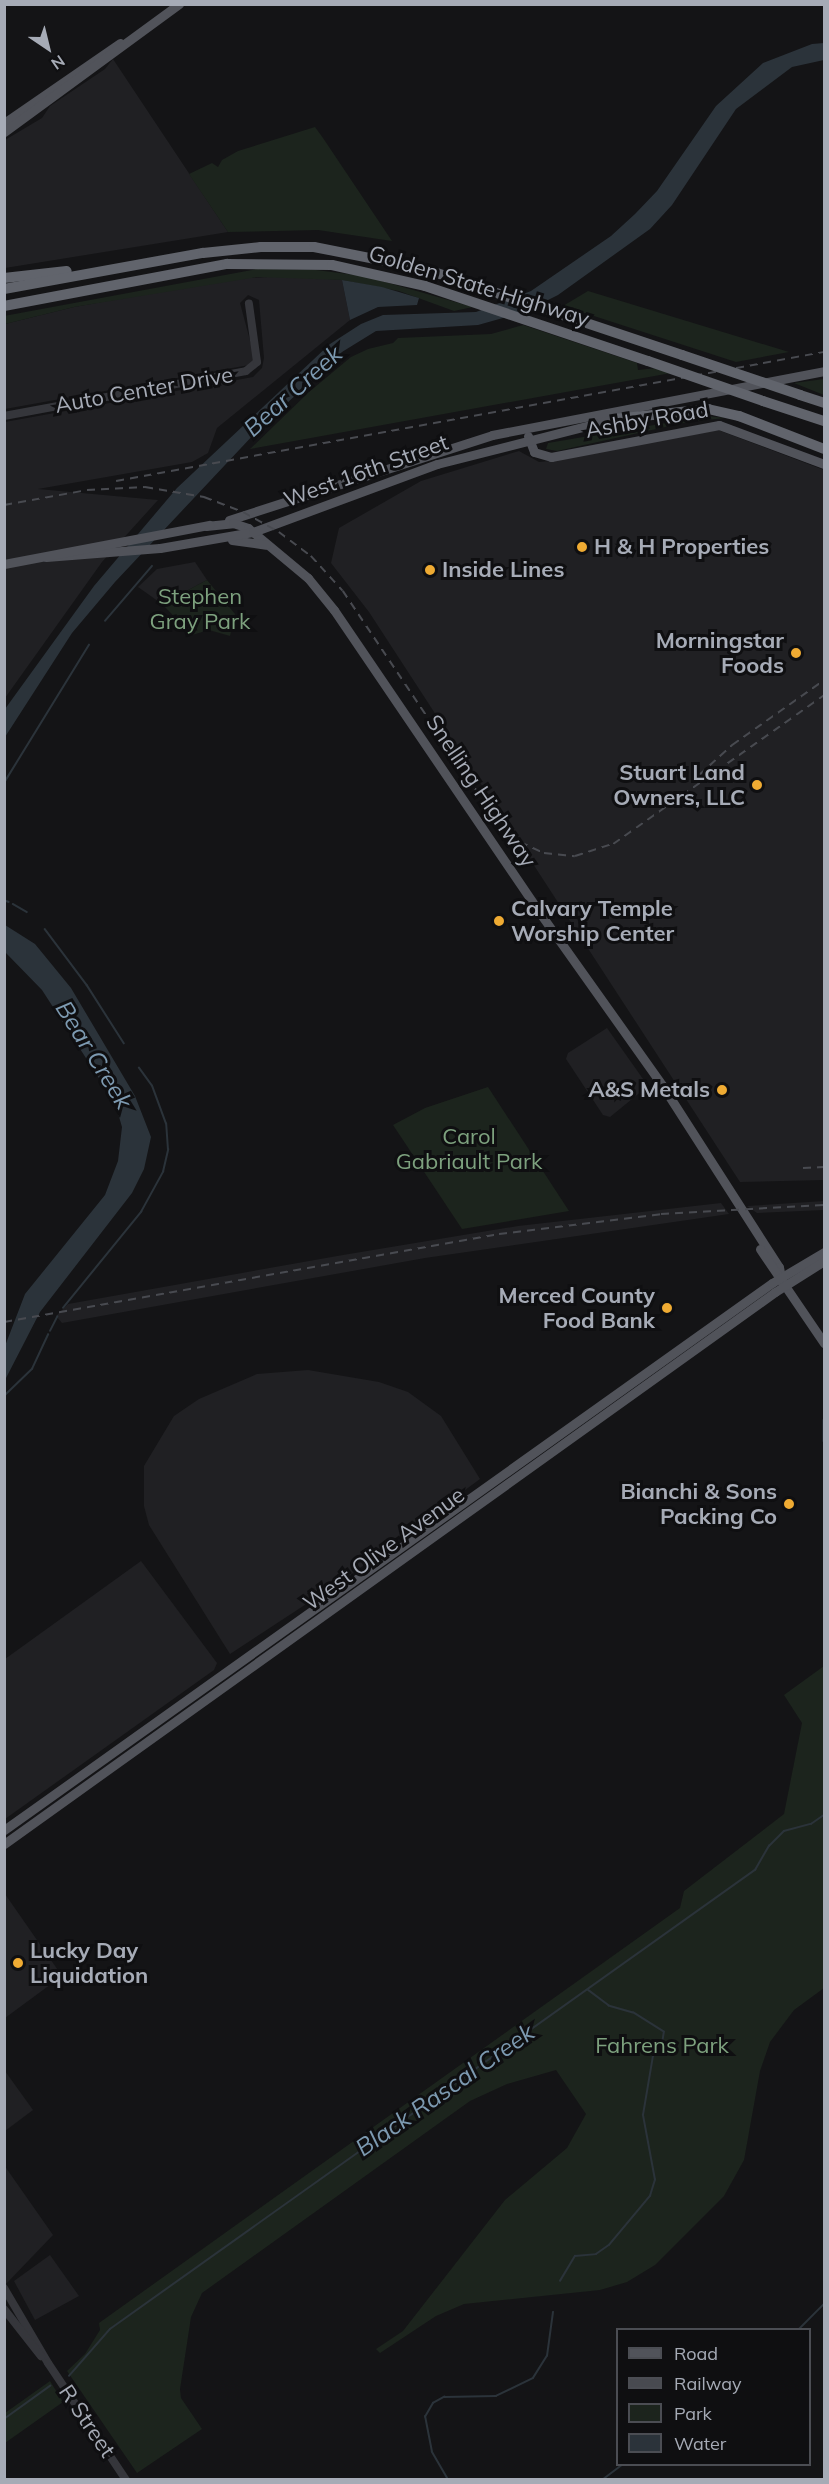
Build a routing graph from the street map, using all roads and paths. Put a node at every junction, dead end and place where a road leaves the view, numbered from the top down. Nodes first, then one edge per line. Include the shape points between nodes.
1 (179, 4) edge
2 (133, 36) junction
3 (4, 123) edge
4 (4, 132) edge
5 (130, 266) junction
6 (4, 278) edge
7 (4, 289) edge
8 (92, 290) junction
9 (249, 304) dead end
10 (4, 306) edge
11 (4, 311) edge
12 (825, 371) edge
13 (698, 395) junction
14 (825, 403) edge
15 (4, 416) edge
16 (615, 419) junction
17 (825, 421) edge
18 (526, 427) junction
19 (529, 439) junction
20 (825, 448) edge
21 (825, 464) edge
22 (319, 494) junction
23 (283, 522) junction
24 (206, 526) junction
25 (251, 531) junction
26 (221, 540) junction
27 (268, 545) junction
28 (43, 557) junction
29 (284, 558) junction
30 (4, 564) edge
31 (825, 1251) edge
32 (825, 1261) edge
33 (784, 1280) junction
34 (825, 1343) edge
35 (658, 1364) junction
36 (635, 1394) junction
37 (4, 1830) edge
38 (4, 1844) edge
39 (4, 2288) edge
40 (4, 2309) edge
41 (48, 2363) junction
42 (126, 2480) edge

1 - 2 main road
2 - 3 main road
2 - 4 main road via 95,69
5 - 6 highway
5 - 7 highway, Golden State Highway
5 - 14 highway, Golden State Highway, bridge via 238,248 314,248 387,259
8 - 10 highway, Golden State Highway
8 - 11 highway
8 - 17 highway, Golden State Highway, bridge via 216,266 281,262 359,268 468,300
9 - 15 street, Auto Center Drive via 257,362 246,371
12 - 13 main road, West 16th Street
13 - 16 main road, West 16th Street
13 - 18 main road, West 16th Street
16 - 19 main road, West 16th Street
16 - 20 highway via 708,409 739,416
18 - 19 main road
18 - 22 main road, West 16th Street via 446,448
19 - 21 main road, Ashby Road via 538,456 552,458 719,425
19 - 23 main road, West 16th Street via 437,464
22 - 24 main road, West 16th Street
22 - 25 main road via 256,518
23 - 25 main road, West 16th Street
23 - 29 main road via 272,540
24 - 25 main road via 233,523
24 - 28 main road, West 16th Street
25 - 26 main road, West 16th Street
25 - 27 main road, Snelling Highway
26 - 27 main road
26 - 28 main road, West 16th Street via 109,554
27 - 29 main road, Snelling Highway
28 - 30 main road, West 16th Street
29 - 33 main road, Snelling Highway via 321,592 348,628 537,909 662,1085
31 - 33 main road
32 - 33 main road
33 - 34 main road, Snelling Highway
33 - 35 main road, West Olive Avenue
33 - 36 main road, West Olive Avenue
35 - 36 main road via 635,1386
35 - 37 main road, West Olive Avenue
36 - 38 main road, West Olive Avenue
39 - 41 street, R Street
40 - 41 street, R Street
41 - 42 street, R Street

